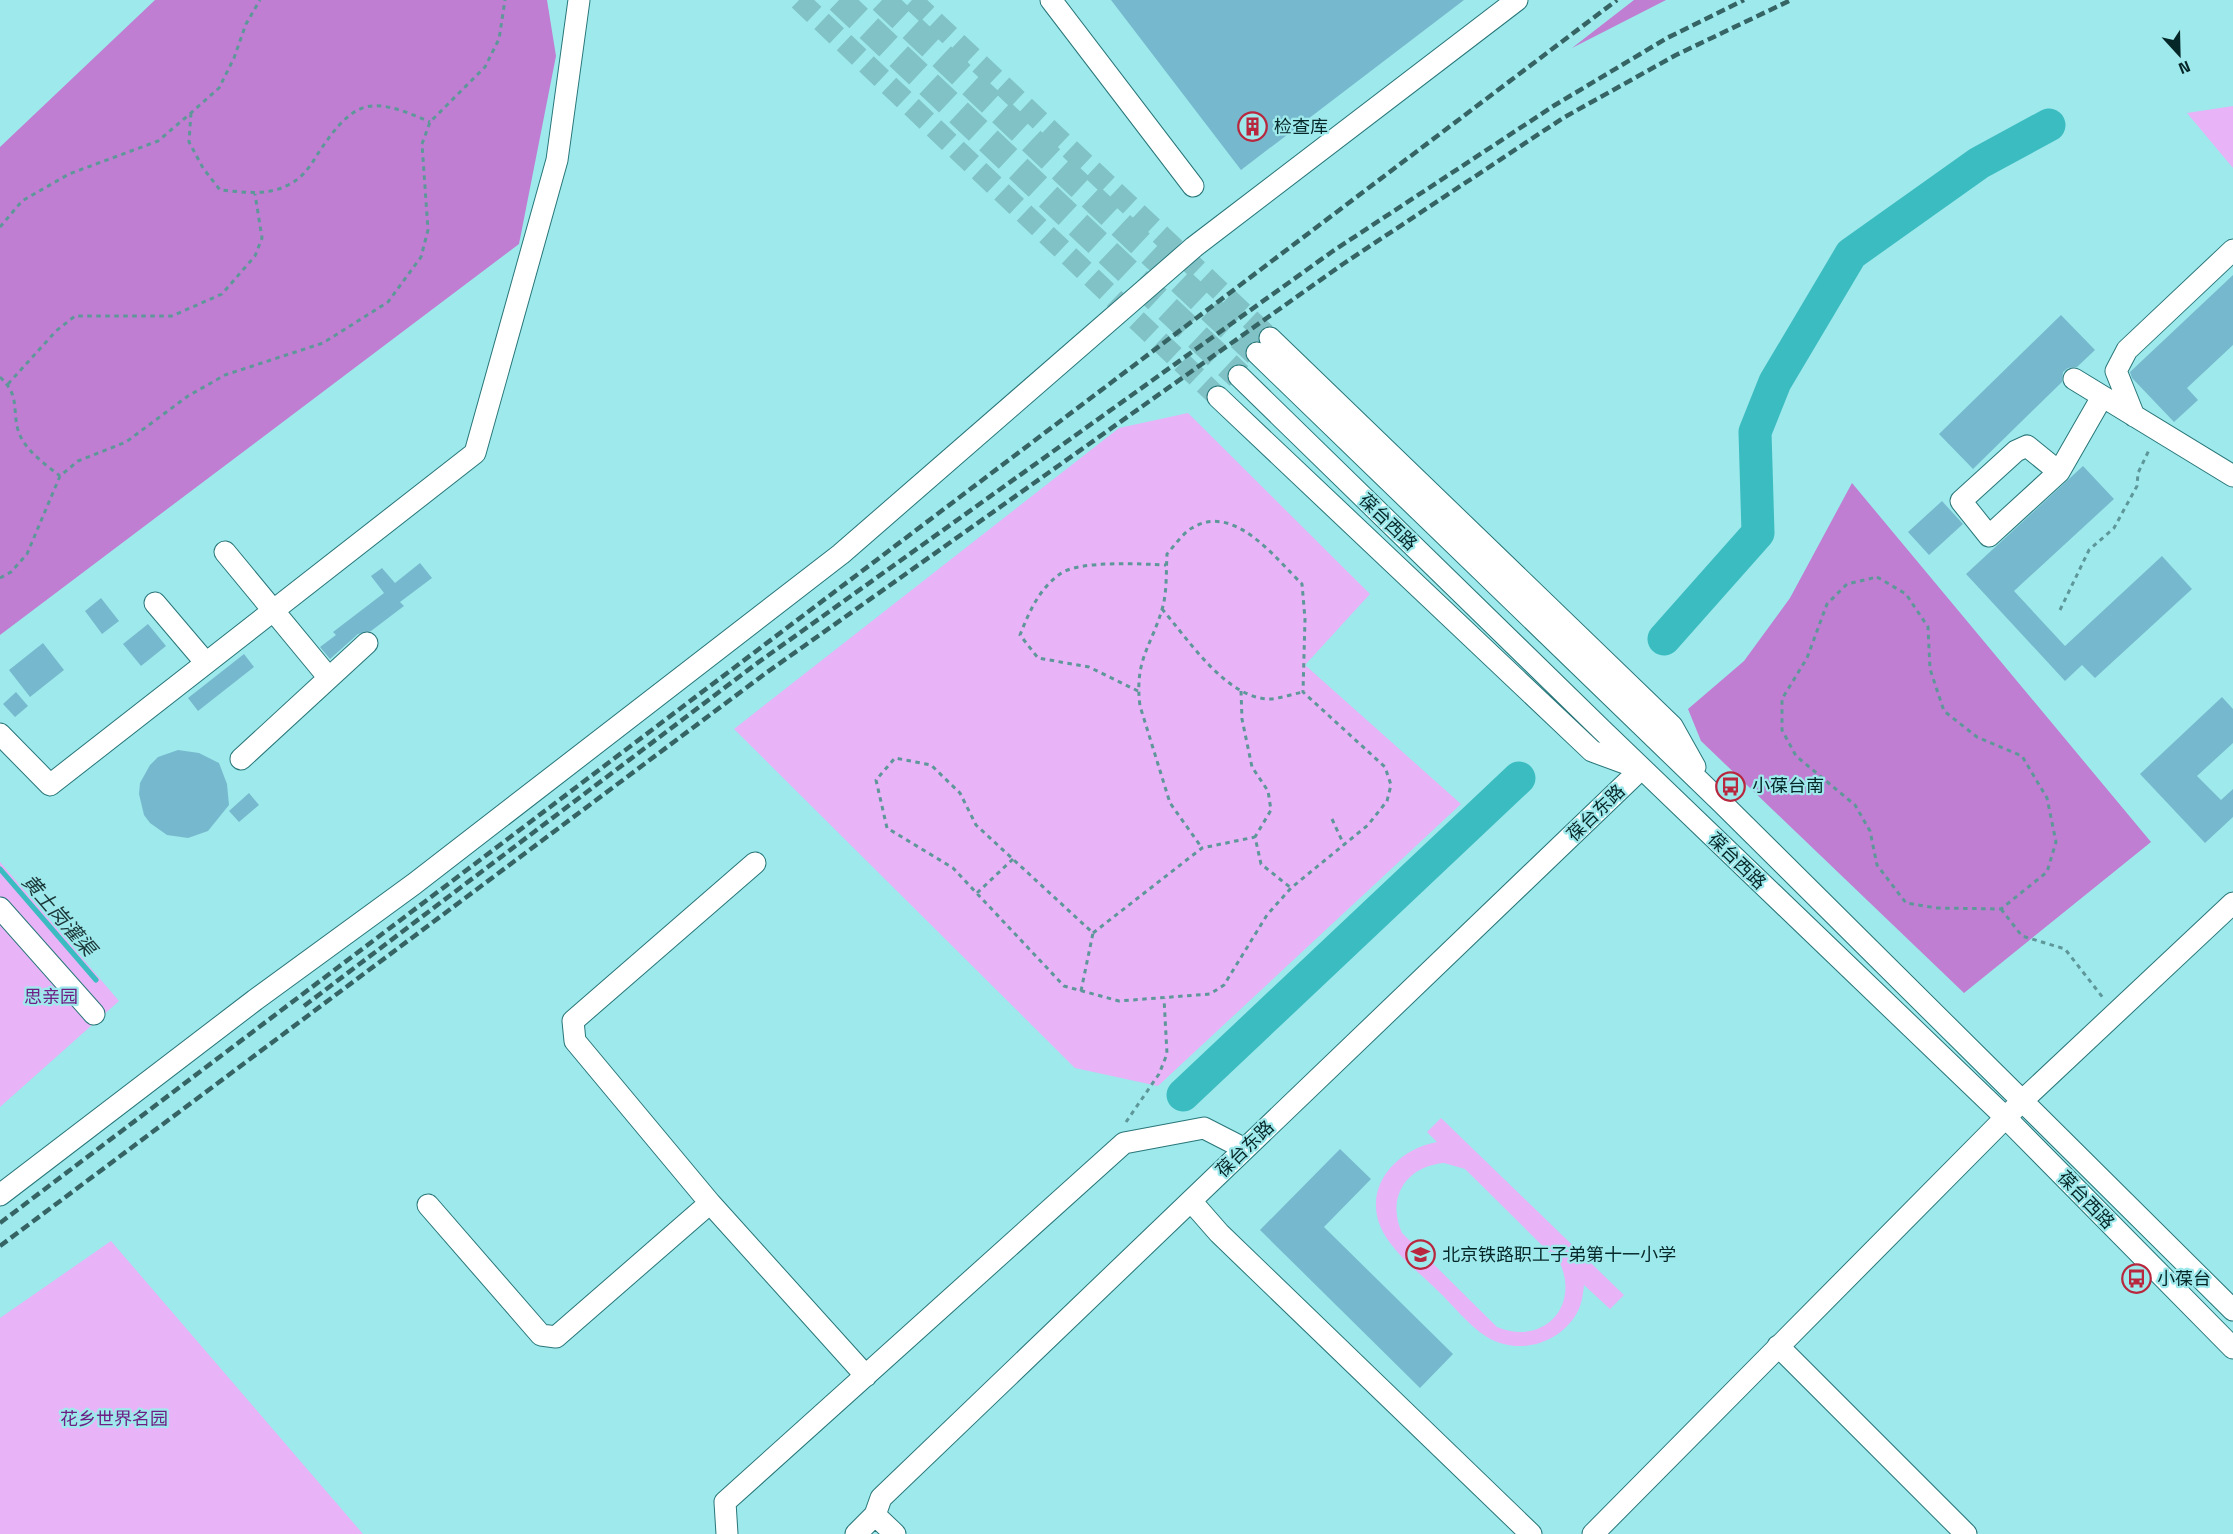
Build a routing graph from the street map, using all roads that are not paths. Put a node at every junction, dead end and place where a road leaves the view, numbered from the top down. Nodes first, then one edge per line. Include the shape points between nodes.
1 (579, 0) edge
2 (1051, 0) edge
3 (1517, 0) edge
4 (1193, 186) dead end
5 (2233, 250) edge
6 (1264, 346) tunnel mouth
7 (1239, 376) tunnel mouth
8 (2074, 379) dead end
9 (1218, 397) tunnel mouth
10 (2102, 397) junction
11 (2134, 416) junction
12 (2059, 472) junction
13 (2233, 476) edge
14 (225, 552) dead end
15 (154, 603) dead end
16 (273, 610) junction
17 (367, 643) dead end
18 (206, 663) junction
19 (329, 678) junction
20 (0, 734) edge
21 (241, 759) dead end
22 (1641, 769) junction
23 (754, 863) dead end
24 (2233, 903) edge
25 (0, 908) edge
26 (94, 1014) dead end
27 (2022, 1101) junction
28 (2005, 1118) junction
29 (1245, 1149) junction
30 (0, 1195) edge
31 (1191, 1201) junction
32 (710, 1203) junction
33 (428, 1205) dead end
34 (2233, 1310) edge
35 (1778, 1347) junction
36 (2233, 1348) edge
37 (866, 1376) junction
38 (875, 1515) junction
39 (727, 1534) edge
40 (856, 1534) edge
41 (895, 1534) edge
42 (1531, 1534) edge
43 (1593, 1534) edge
44 (1966, 1534) edge

1 - 16 street via 557,160 475,453
2 - 4 street
3 - 30 street via 1194,247 841,554 414,884
5 - 11 street via 2127,350 2116,371
6 - 27 street, 葆台西路
7 - 22 street, 葆台西路
8 - 10 street
9 - 22 street via 1592,751
10 - 11 street
10 - 12 street
11 - 13 street
12 - 12 street via 1989,536 1961,501 2027,446
14 - 16 street
15 - 18 street
16 - 18 street
16 - 19 street
17 - 19 street
18 - 20 street via 50,785
19 - 21 street
22 - 28 street, 葆台西路
22 - 29 street, 葆台东路
23 - 32 street via 573,1021 575,1041
24 - 27 street
25 - 26 street
27 - 28 street
27 - 34 street, 葆台西路
28 - 35 street
28 - 36 street, 葆台西路
29 - 31 street, 葆台东路
29 - 37 street via 1204,1128 1124,1143
31 - 38 street, 葆台东路 via 881,1498
31 - 42 street via 1219,1233
32 - 33 street via 556,1337 542,1335
32 - 37 street
35 - 43 street
35 - 44 street
37 - 39 street via 725,1502
38 - 40 street, 葆台东路
38 - 41 street

